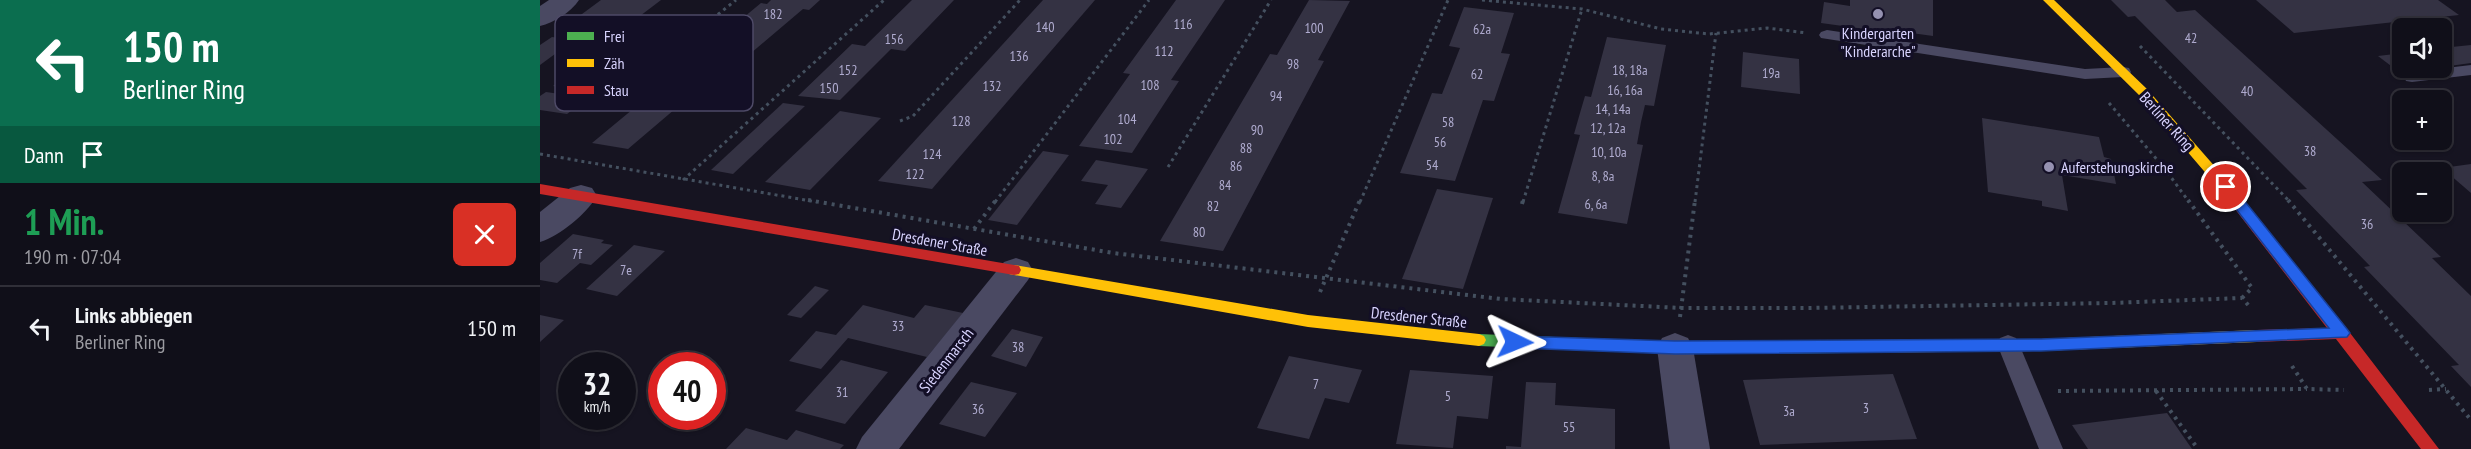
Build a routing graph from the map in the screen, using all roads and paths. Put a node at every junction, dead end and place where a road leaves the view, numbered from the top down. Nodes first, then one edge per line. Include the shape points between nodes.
1 (566, 0) edge
2 (736, 0) edge
3 (884, 0) edge
4 (1020, 0) edge
5 (1149, 0) edge
6 (1271, 0) edge
7 (1448, 0) edge
8 (1482, 0) edge
9 (2048, 0) edge
10 (1582, 9) junction
11 (717, 15) edge
12 (540, 18) edge
13 (1716, 33) junction
14 (1827, 35) joint
15 (2471, 70) edge
16 (2123, 72) junction
17 (2452, 72) edge
18 (2085, 74) junction
19 (900, 121) dead end
20 (540, 154) edge
21 (1168, 167) dead end
22 (683, 180) junction
23 (540, 189) edge
24 (581, 196) junction
25 (1522, 204) dead end
26 (974, 229) junction
27 (540, 230) edge
28 (950, 261) junction
29 (1016, 271) junction
30 (1326, 280) junction
31 (2242, 298) junction
32 (1682, 308) junction
33 (2255, 315) dead end
34 (1308, 321) junction
35 (2342, 333) junction
36 (2008, 344) junction
37 (1675, 348) junction
38 (2289, 362) dead end
39 (2307, 390) junction
40 (2027, 391) junction
41 (2156, 391) junction
42 (2355, 391) dead end
43 (876, 449) edge
44 (1690, 449) edge
45 (2051, 449) edge
46 (2198, 449) edge
47 (2431, 449) edge

1 - 12 street
2 - 11 path
3 - 22 path
4 - 19 path via 913,116
5 - 26 path
6 - 21 path
7 - 30 path
8 - 10 path
9 - 16 street, Berliner Ring
10 - 13 path via 1661,29
10 - 25 path
13 - 14 path via 1767,28
13 - 32 path
14 - 18 lane
15 - 17 lane
16 - 18 lane
16 - 35 street, Berliner Ring via 2226,187
18 - 31 path via 2165,169 2252,288
20 - 22 path
22 - 26 path
23 - 24 street, Dresdener Straße
24 - 27 street
24 - 28 street, Dresdener Straße
26 - 28 path
26 - 30 path via 1113,254
28 - 29 street, Dresdener Straße
29 - 34 street, Dresdener Straße
29 - 43 street, Siedenmarsch
30 - 32 path via 1501,299
30 - 34 path
31 - 32 path
31 - 33 path
32 - 37 path
34 - 37 street, Dresdener Straße via 1492,341
35 - 36 street, Dresdener Straße
35 - 47 street, Berliner Ring
36 - 37 street, Dresdener Straße
36 - 40 lane
37 - 44 street
38 - 39 path
39 - 41 path
39 - 42 path
40 - 41 path
40 - 45 lane
41 - 46 path

